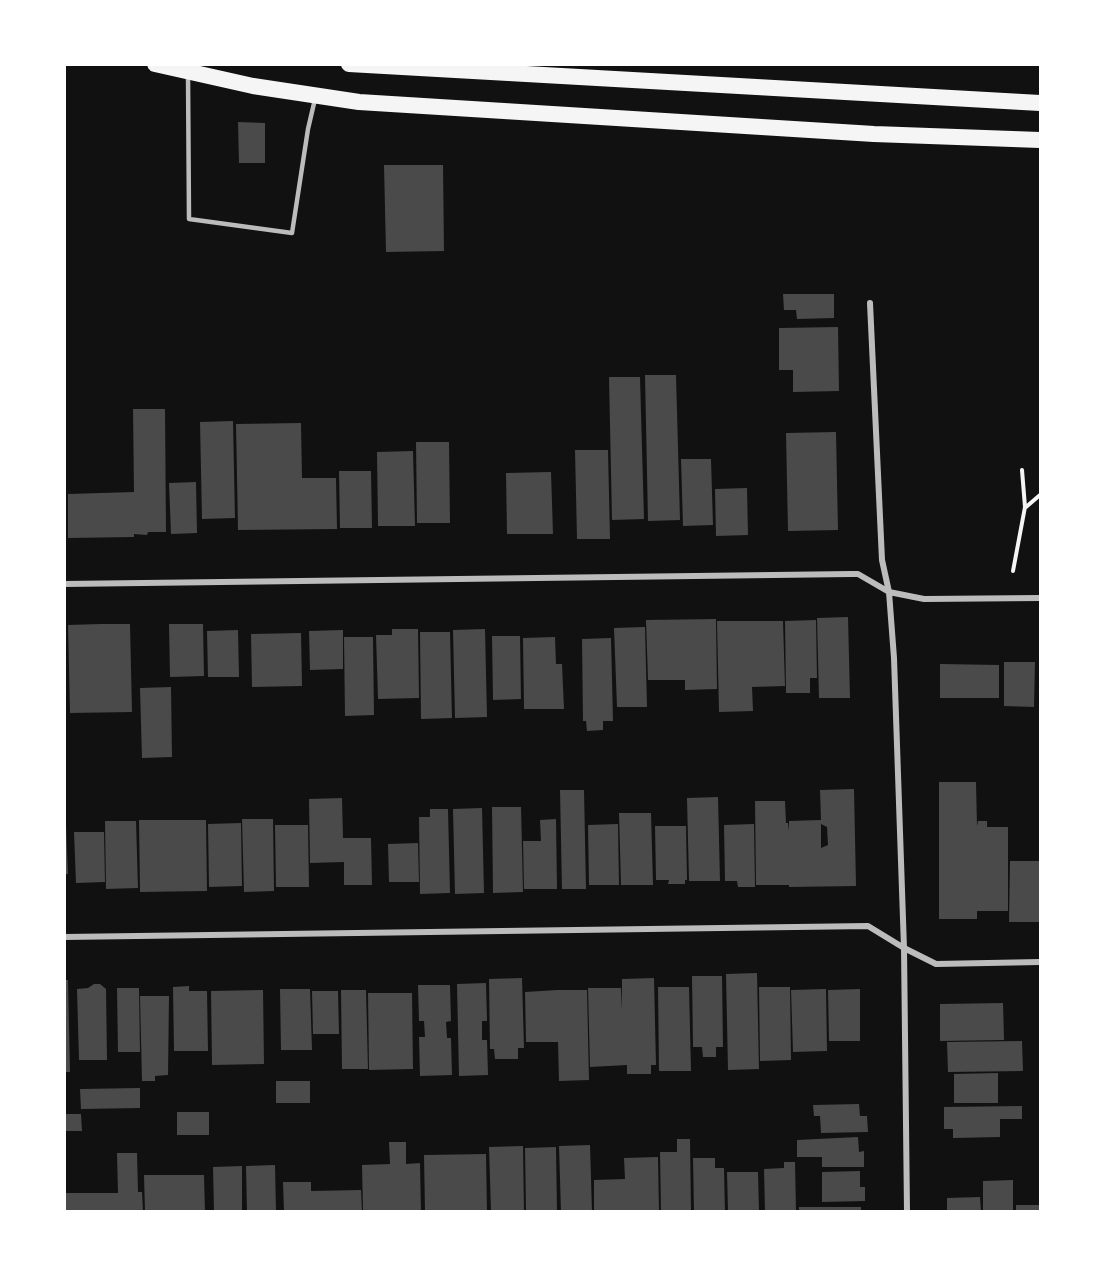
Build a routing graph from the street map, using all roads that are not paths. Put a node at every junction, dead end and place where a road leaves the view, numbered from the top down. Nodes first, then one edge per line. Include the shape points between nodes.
1 (156, 64) edge
2 (349, 64) edge
3 (188, 72) junction
4 (316, 96) junction
5 (1041, 104) edge
6 (1041, 140) edge
7 (870, 303) dead end
8 (64, 584) edge
9 (889, 592) junction
10 (1041, 598) edge
11 (64, 937) edge
12 (904, 948) junction
13 (1041, 962) edge
14 (907, 1212) edge

1 - 3 highway
2 - 5 highway
3 - 4 highway
3 - 4 lane via 189,219 292,233
4 - 6 highway via 359,102 839,132
7 - 9 street via 882,560
8 - 9 street via 858,574
9 - 10 street via 924,599
9 - 12 street
11 - 12 street via 868,926
12 - 13 street via 936,964
12 - 14 street

